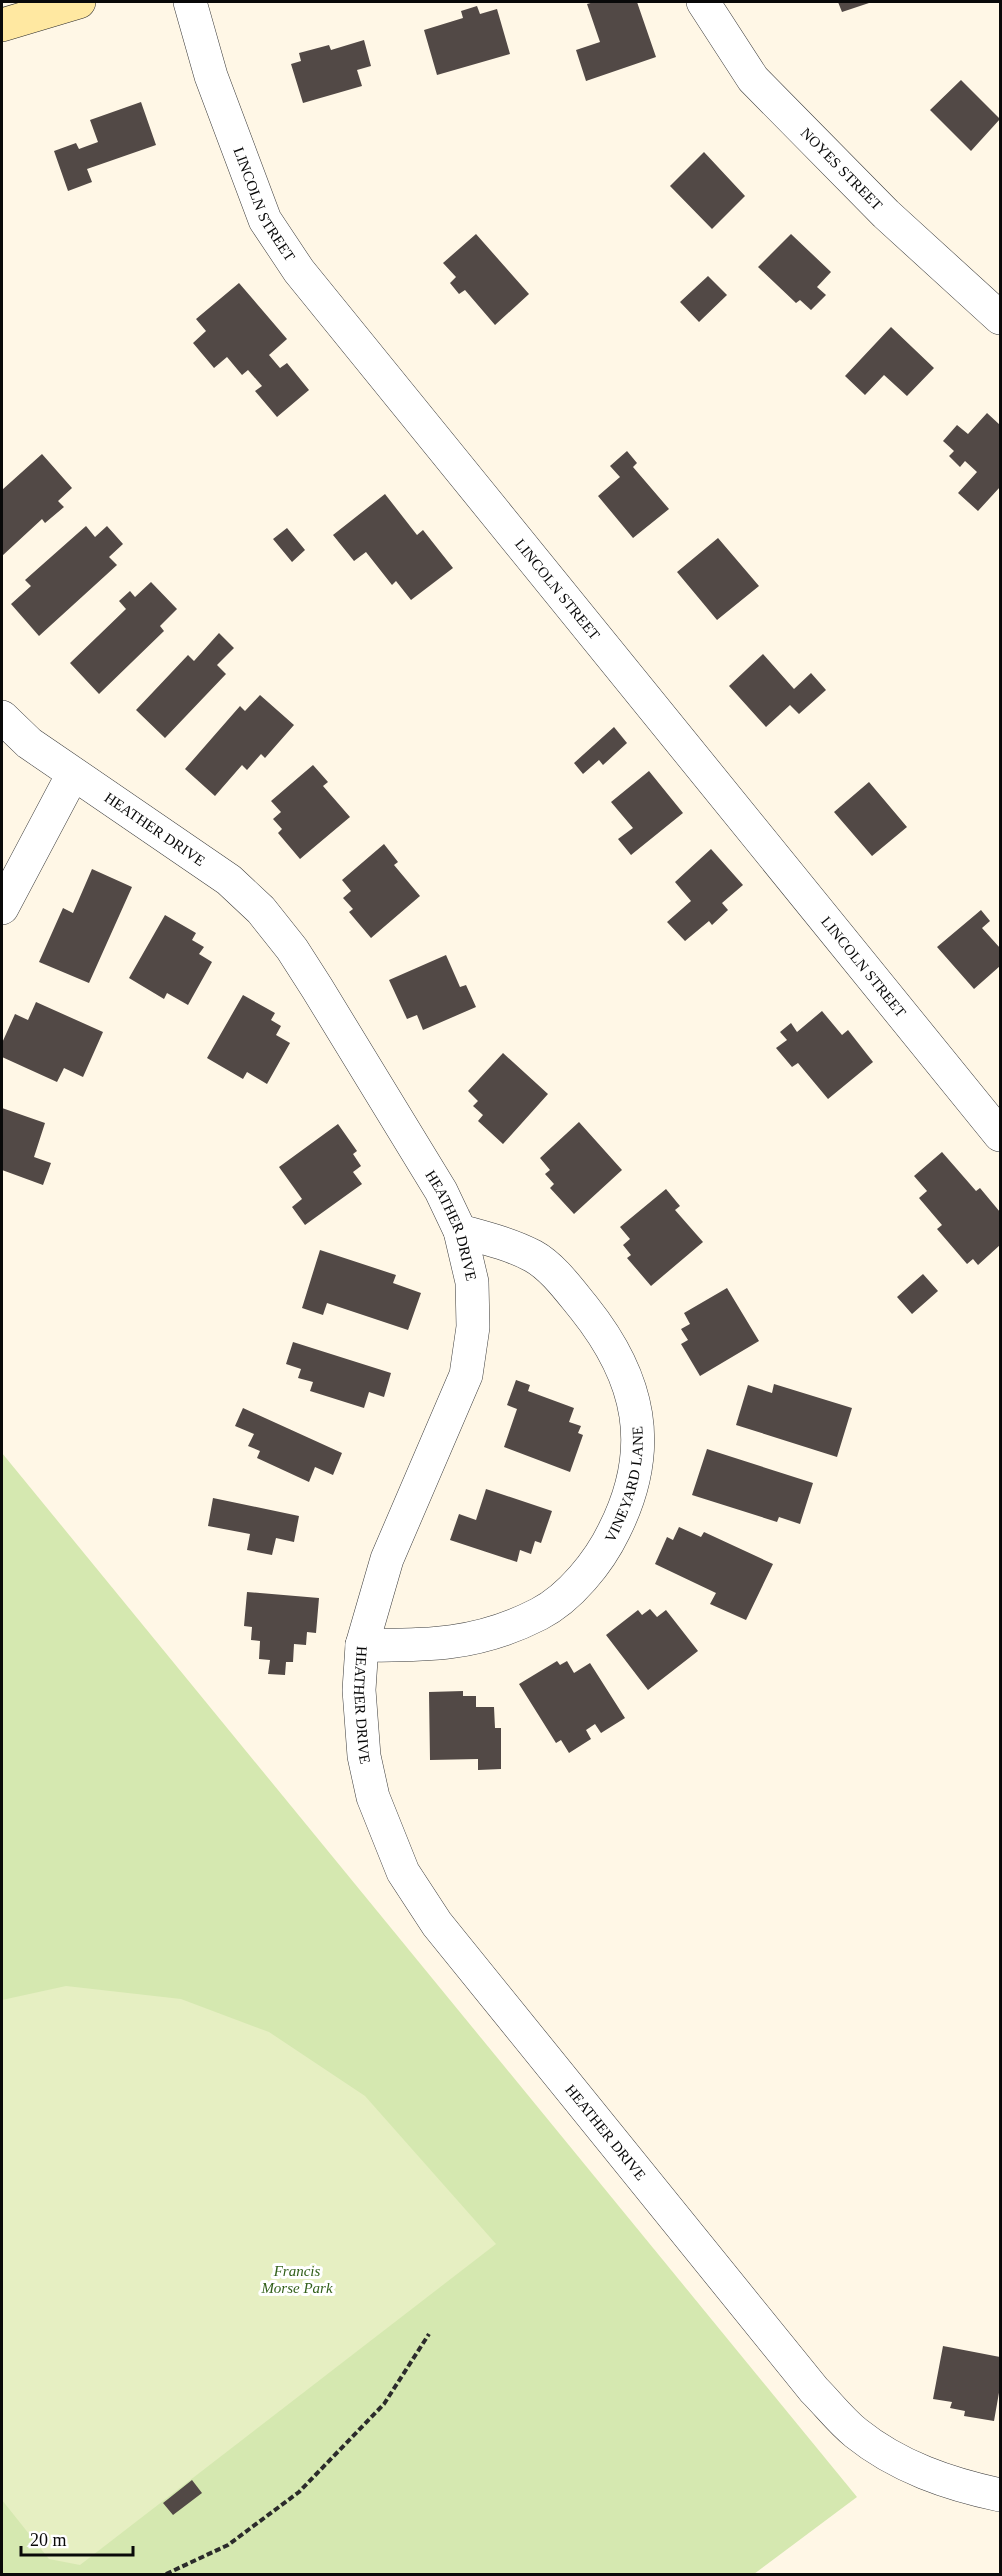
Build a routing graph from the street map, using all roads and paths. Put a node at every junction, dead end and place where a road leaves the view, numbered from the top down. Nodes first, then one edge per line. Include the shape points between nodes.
1 (79, 2) edge
2 (190, 2) edge
3 (703, 2) edge
4 (2, 25) edge
5 (1000, 318) edge
6 (2, 717) edge
7 (73, 774) junction
8 (2, 908) edge
9 (1000, 1135) edge
10 (460, 1231) junction
11 (362, 1645) junction
12 (429, 2334) dead end
13 (1000, 2495) edge
14 (166, 2574) edge

1 - 4 main road
2 - 9 street, LINCOLN STREET via 211,76 265,220 299,271
3 - 5 street, NOYES STREET via 753,79 886,214
6 - 7 street, HEATHER DRIVE via 29,743
7 - 8 street
7 - 10 street, HEATHER DRIVE via 229,880 261,910 317,988 441,1191
10 - 11 street, HEATHER DRIVE via 472,1282 473,1327 466,1376 387,1559
10 - 11 street, VINEYARD LANE via 504,1243 535,1257 569,1289 601,1329 624,1369 638,1417 638,1465 624,1511 606,1547 576,1585 541,1613 490,1634 430,1646
11 - 13 street, HEATHER DRIVE via 359,1690 364,1756 373,1797 403,1872 437,1924 814,2390 849,2426 905,2464 961,2487
12 - 14 path via 384,2404 299,2492 228,2545

